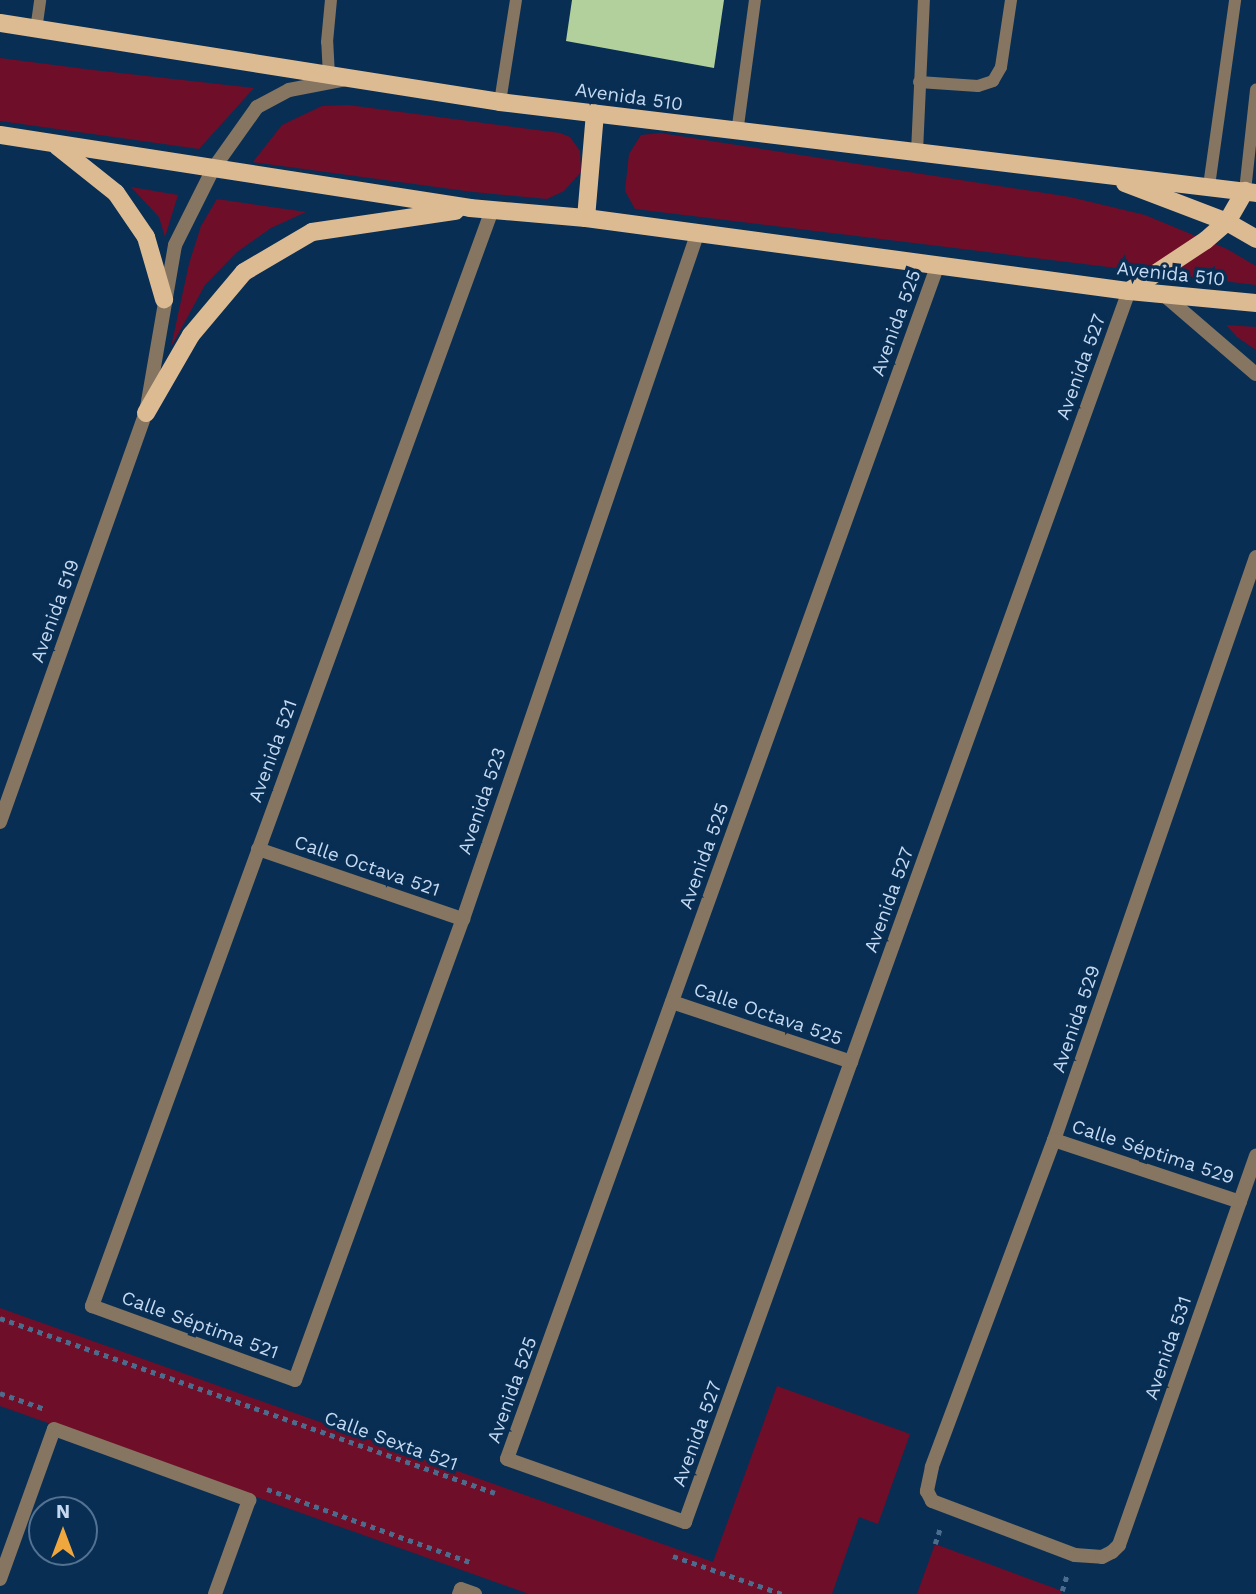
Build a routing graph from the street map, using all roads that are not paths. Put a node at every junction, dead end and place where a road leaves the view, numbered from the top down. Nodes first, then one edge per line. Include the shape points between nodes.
1 (40, 0) edge
2 (331, 0) edge
3 (516, 0) edge
4 (755, 0) edge
5 (924, 0) edge
6 (1011, 0) edge
7 (1235, 0) edge
8 (0, 23) edge
9 (36, 30) junction
10 (330, 76) junction
11 (350, 79) junction
12 (919, 82) junction
13 (1256, 90) edge
14 (500, 102) junction
15 (595, 113) junction
16 (737, 133) junction
17 (0, 135) edge
18 (54, 144) junction
19 (917, 152) junction
20 (213, 169) junction
21 (1098, 173) junction
22 (1209, 186) junction
23 (1251, 192) edge
24 (470, 208) junction
25 (492, 210) junction
26 (586, 218) junction
27 (1227, 222) junction
28 (698, 232) junction
29 (1256, 239) edge
30 (937, 267) junction
31 (1129, 291) junction
32 (1164, 295) junction
33 (164, 299) junction
34 (1256, 303) edge
35 (1256, 374) edge
36 (146, 413) junction
37 (1256, 557) edge
38 (0, 822) edge
39 (258, 849) junction
40 (463, 919) junction
41 (672, 1002) junction
42 (851, 1062) junction
43 (1054, 1140) junction
44 (1256, 1155) edge
45 (1240, 1202) junction
46 (92, 1306) joint
47 (295, 1380) joint
48 (685, 1522) joint
49 (1112, 1552) joint
50 (0, 1579) edge
51 (215, 1594) edge

1 - 9 lane
2 - 10 lane
3 - 14 lane
4 - 16 lane
5 - 12 lane
6 - 12 lane via 1001,67 993,81 978,86
7 - 22 lane
8 - 9 main road, Avenida 510
9 - 10 main road, Avenida 510
10 - 11 main road, Avenida 510
11 - 14 main road, Avenida 510
11 - 20 street, Avenida 519 via 289,90 257,107
12 - 19 lane
13 - 23 lane
14 - 15 main road, Avenida 510
15 - 16 main road, Avenida 510
15 - 26 main road
16 - 19 main road, Avenida 510
17 - 18 main road, Avenida 510
18 - 20 main road, Avenida 510
18 - 33 main road via 116,194 146,237
19 - 21 main road, Avenida 510
20 - 24 main road, Avenida 510
20 - 33 street, Avenida 519 via 175,245
21 - 22 main road, Avenida 510
21 - 27 main road
22 - 23 main road, Avenida 510
23 - 27 main road
24 - 25 main road, Avenida 510
24 - 36 main road via 312,232 244,272 191,335
25 - 26 main road, Avenida 510
25 - 39 street, Avenida 521
26 - 28 main road, Avenida 510
27 - 29 main road
27 - 31 main road
28 - 30 main road, Avenida 510
28 - 40 street, Avenida 523
30 - 31 main road, Avenida 510
30 - 41 street, Avenida 525
31 - 32 main road, Avenida 510
31 - 42 street, Avenida 527
32 - 34 main road, Avenida 510
32 - 35 street
33 - 36 street, Avenida 519
36 - 38 street, Avenida 519
37 - 43 street, Avenida 529
39 - 40 street, Calle Octava 521
39 - 46 street, Avenida 521
40 - 47 street, Avenida 523
41 - 42 street, Calle Octava 525
41 - 48 street, Avenida 525 via 508,1459
42 - 48 street, Avenida 527
43 - 45 street, Calle Séptima 529
43 - 49 street, Avenida 529 via 927,1491 932,1501 947,1508 1075,1555 1102,1557
44 - 45 street, Avenida 531
45 - 49 street, Avenida 531 via 1119,1545
46 - 47 street, Calle Séptima 521
50 - 51 street via 54,1429 249,1500

